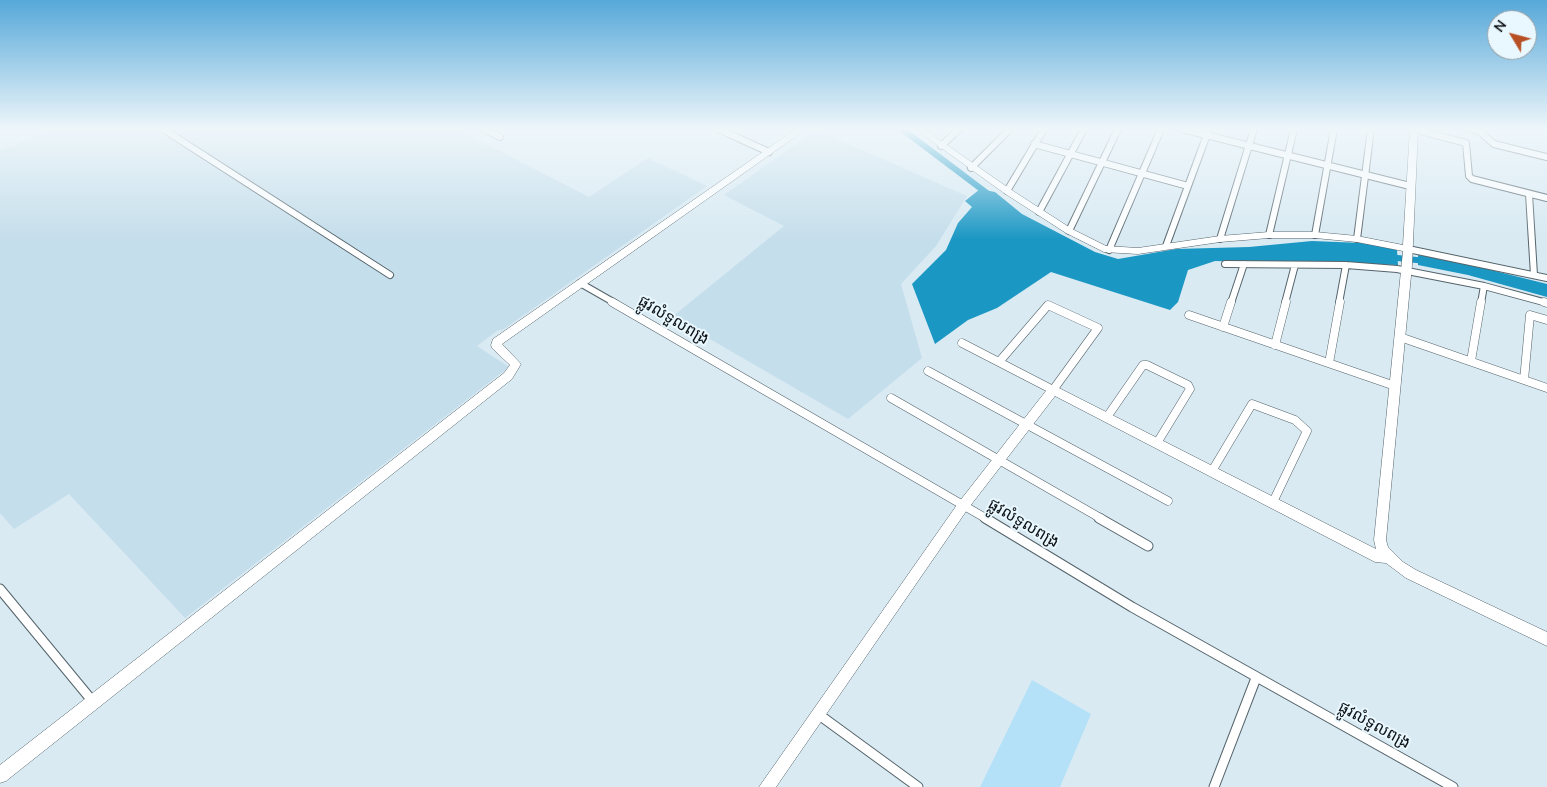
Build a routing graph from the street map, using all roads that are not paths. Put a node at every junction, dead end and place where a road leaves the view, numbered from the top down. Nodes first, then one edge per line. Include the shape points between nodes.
1 (1328, 165) edge
2 (220, 166) edge
3 (749, 166) edge
4 (969, 166) edge
5 (974, 166) edge
6 (1022, 166) edge
7 (1064, 166) edge
8 (1101, 166) edge
9 (1112, 166) edge
10 (1145, 166) edge
11 (1196, 166) edge
12 (1243, 166) edge
13 (1286, 166) edge
14 (1331, 166) edge
15 (1366, 166) edge
16 (1411, 166) edge
17 (1468, 166) edge
18 (972, 168) junction
19 (1142, 174) junction
20 (1365, 175) junction
21 (1188, 186) junction
22 (1410, 186) junction
23 (1007, 192) junction
24 (1529, 194) junction
25 (1547, 198) edge
26 (1039, 212) junction
27 (1069, 231) junction
28 (1269, 235) junction
29 (1315, 235) junction
30 (1220, 239) junction
31 (1357, 239) junction
32 (1166, 246) junction
33 (1109, 250) junction
34 (1408, 260) junction
35 (1224, 264) dead end
36 (1244, 264) junction
37 (1295, 265) junction
38 (1346, 266) junction
39 (390, 275) dead end
40 (1534, 275) junction
41 (1547, 278) edge
42 (580, 283) junction
43 (1484, 286) junction
44 (1547, 303) edge
45 (1189, 315) dead end
46 (1547, 320) edge
47 (1223, 327) junction
48 (1400, 337) junction
49 (962, 343) dead end
50 (1275, 345) junction
51 (1471, 361) junction
52 (999, 362) junction
53 (1329, 363) junction
54 (928, 371) dead end
55 (1524, 380) junction
56 (1395, 386) junction
57 (1547, 388) edge
58 (1053, 390) junction
59 (891, 398) dead end
60 (1107, 417) junction
61 (1026, 424) junction
62 (1157, 443) junction
63 (1000, 459) junction
64 (1212, 471) junction
65 (1168, 501) dead end
66 (1273, 502) junction
67 (964, 506) junction
68 (1148, 546) dead end
69 (1388, 557) junction
70 (0, 589) edge
71 (1547, 639) edge
72 (1256, 678) junction
73 (94, 703) junction
74 (818, 714) junction
75 (0, 775) edge
76 (767, 787) edge
77 (918, 787) edge
78 (1214, 787) edge
79 (1453, 787) edge

1 - 29 street
2 - 39 street
3 - 42 street
4 - 18 street
5 - 18 street
6 - 23 street
7 - 26 street
8 - 27 street
9 - 19 street
10 - 19 street
11 - 21 street
12 - 30 street
13 - 28 street
14 - 20 street
15 - 20 street
16 - 22 street
17 - 24 street via 1472,179
18 - 23 street
19 - 21 street
19 - 33 street
20 - 22 street
20 - 31 street
21 - 32 street
22 - 34 street
23 - 26 street
24 - 25 street
24 - 40 street
26 - 27 street
27 - 33 street
28 - 29 street
28 - 30 street
29 - 31 street
30 - 32 street
31 - 34 street
32 - 33 street via 1138,251
34 - 38 street
34 - 40 street
34 - 43 street
34 - 48 street
35 - 36 street
36 - 37 street
36 - 47 street
37 - 38 street
37 - 50 street
38 - 53 street
40 - 41 street
42 - 67 street, ផ្លូវលំទួលពង្រ
42 - 73 street via 497,342 496,345 516,364 508,376
43 - 44 street
43 - 51 street
45 - 47 street
46 - 55 street via 1530,315
47 - 50 street
48 - 51 street
48 - 56 street
49 - 52 street
50 - 53 street
51 - 55 street
52 - 58 street
52 - 58 street via 1048,305 1097,326 1098,330
53 - 56 street
54 - 61 street
55 - 57 street
56 - 69 street via 1380,540
58 - 60 street
58 - 61 street
59 - 63 street
60 - 62 street
60 - 62 street via 1145,365 1188,385 1190,389
61 - 63 street
61 - 65 street
62 - 64 street
63 - 67 street
63 - 68 street
64 - 66 street
64 - 66 street via 1252,404 1296,420 1307,431
66 - 69 street via 1380,558
67 - 72 street, ផ្លូវលំទួលពង្រ
67 - 74 street
69 - 71 street via 1411,574
70 - 73 street
72 - 78 street
72 - 79 street, ផ្លូវលំទួលពង្រ
73 - 75 street
74 - 76 street
74 - 77 street

